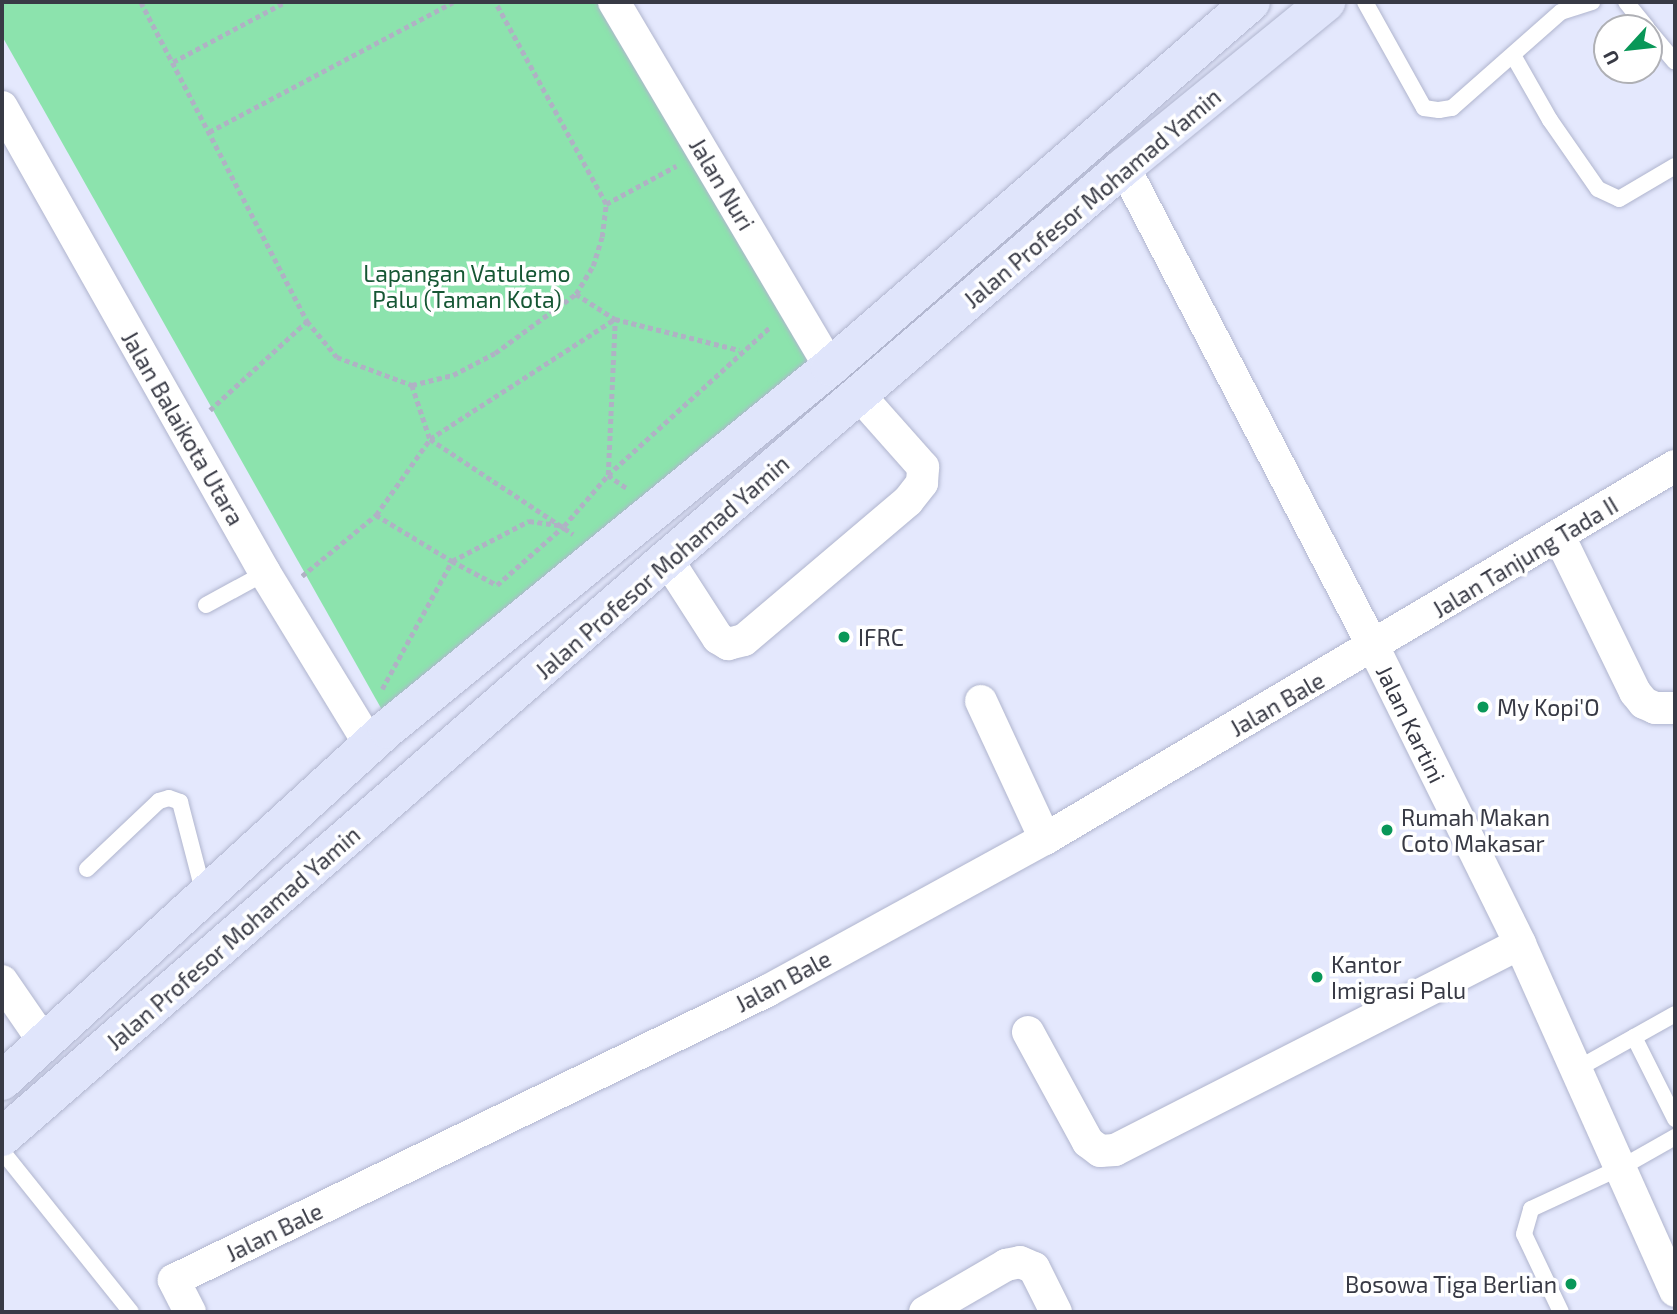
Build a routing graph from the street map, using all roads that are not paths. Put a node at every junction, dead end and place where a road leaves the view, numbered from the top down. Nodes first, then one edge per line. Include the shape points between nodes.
1 (614, 2) edge
2 (1251, 2) edge
3 (1326, 2) edge
4 (1365, 2) edge
5 (1592, 2) edge
6 (1663, 47) edge
7 (1514, 57) junction
8 (1675, 62) edge
9 (2, 107) edge
10 (1675, 166) edge
11 (1124, 167) junction
12 (830, 367) junction
13 (860, 396) junction
14 (1675, 466) edge
15 (684, 485) junction
16 (714, 522) junction
17 (1559, 536) junction
18 (667, 559) junction
19 (272, 584) junction
20 (206, 605) dead end
21 (1374, 648) junction
22 (981, 701) dead end
23 (1675, 708) edge
24 (375, 740) junction
25 (1045, 839) junction
26 (87, 869) dead end
27 (204, 897) junction
28 (1520, 944) junction
29 (2, 981) edge
30 (1675, 1014) edge
31 (1028, 1032) dead end
32 (1634, 1037) junction
33 (44, 1042) junction
34 (1577, 1069) junction
35 (2, 1081) edge
36 (1675, 1119) edge
37 (2, 1137) edge
38 (1675, 1137) edge
39 (2, 1151) edge
40 (1622, 1167) junction
41 (1675, 1291) edge
42 (131, 1312) edge
43 (190, 1312) edge
44 (925, 1312) edge
45 (1056, 1312) edge
46 (1561, 1312) edge

1 - 12 street, Jalan Nuri
2 - 12 main road, Jalan Profesor Mohamad Yamin
3 - 11 main road, Jalan Profesor Mohamad Yamin
4 - 7 lane via 1424,108 1452,108
5 - 7 lane via 1561,12
6 - 8 lane
7 - 10 lane via 1598,189 1619,199
9 - 19 street, Jalan Balaikota Utara
11 - 13 main road, Jalan Profesor Mohamad Yamin
11 - 21 street, Jalan Kartini
12 - 15 main road, Jalan Profesor Mohamad Yamin
13 - 16 main road, Jalan Profesor Mohamad Yamin
13 - 18 street via 923,467 922,483 908,501 744,640 728,644 718,638
14 - 17 street, Jalan Tanjung Tada II
15 - 16 main road
15 - 24 main road, Jalan Profesor Mohamad Yamin
16 - 18 main road, Jalan Profesor Mohamad Yamin
17 - 21 street, Jalan Tanjung Tada II
17 - 23 street via 1636,692 1644,703 1656,708
18 - 37 main road, Jalan Profesor Mohamad Yamin
19 - 20 lane
19 - 24 street, Jalan Balaikota Utara
21 - 25 street, Jalan Bale
21 - 28 street, Jalan Kartini
22 - 25 street
24 - 27 main road, Jalan Profesor Mohamad Yamin
25 - 43 street, Jalan Bale via 767,991 174,1280
26 - 27 lane via 159,801 169,798 180,802
27 - 33 main road, Jalan Profesor Mohamad Yamin
28 - 31 street via 1115,1150 1100,1151 1088,1142
28 - 34 street, Jalan Kartini
29 - 33 street
30 - 32 lane
32 - 34 lane
32 - 36 lane
33 - 35 main road, Jalan Profesor Mohamad Yamin
34 - 40 street, Jalan Kartini
38 - 40 lane
39 - 42 lane
40 - 41 street, Jalan Kartini
40 - 46 lane via 1531,1209 1524,1234
44 - 45 street via 1006,1265 1020,1262 1034,1268

